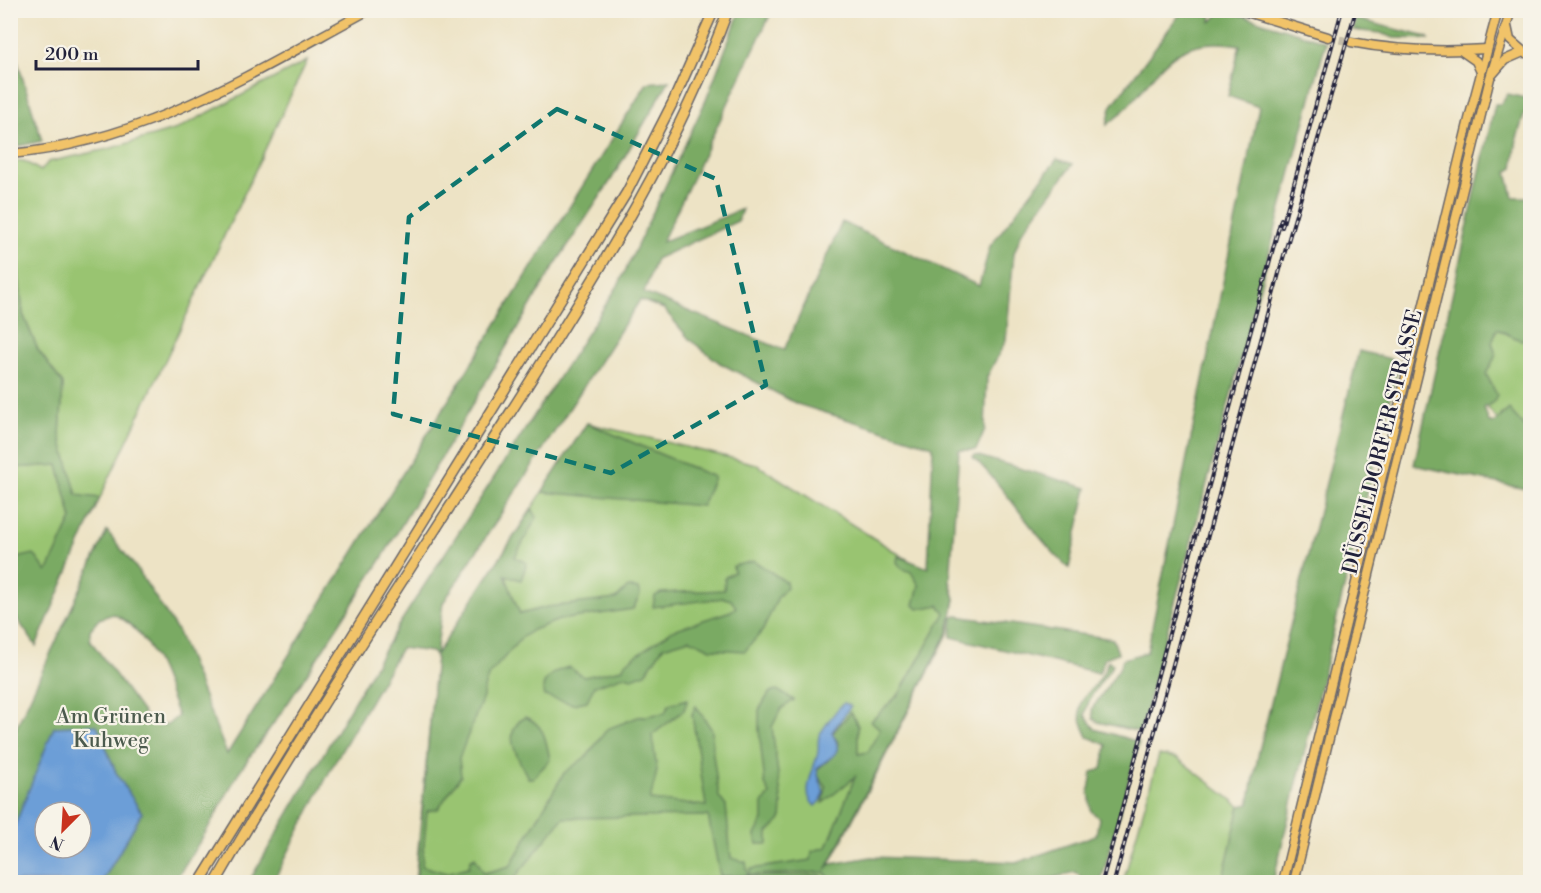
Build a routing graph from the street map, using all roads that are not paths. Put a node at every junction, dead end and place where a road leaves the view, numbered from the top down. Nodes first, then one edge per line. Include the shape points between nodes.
1 (369, 10) edge
2 (714, 10) edge
3 (728, 10) edge
4 (1240, 10) edge
5 (1498, 10) edge
6 (1511, 10) edge
7 (1507, 21) junction
8 (1328, 37) tunnel mouth
9 (1351, 42) tunnel mouth
10 (1487, 49) junction
11 (1462, 51) junction
12 (1481, 72) junction
13 (1490, 78) junction
14 (10, 154) edge
15 (217, 881) edge
16 (200, 882) edge
17 (1283, 882) edge
18 (1294, 882) edge

1 - 14 main road via 196,104 158,120 90,141
2 - 16 highway via 651,148 579,271
3 - 15 highway via 688,106 597,272
4 - 8 main road
5 - 10 main road, DÜSSELDORFER STRASSE
6 - 7 main road, DÜSSELDORFER STRASSE
7 - 13 main road, DÜSSELDORFER STRASSE
7 - 13 main road via 1510,40 1523,53 1505,60
9 - 11 main road via 1399,50
10 - 11 main road
10 - 12 main road, DÜSSELDORFER STRASSE
11 - 12 main road via 1476,61
12 - 17 main road, DÜSSELDORFER STRASSE
13 - 18 main road, DÜSSELDORFER STRASSE

